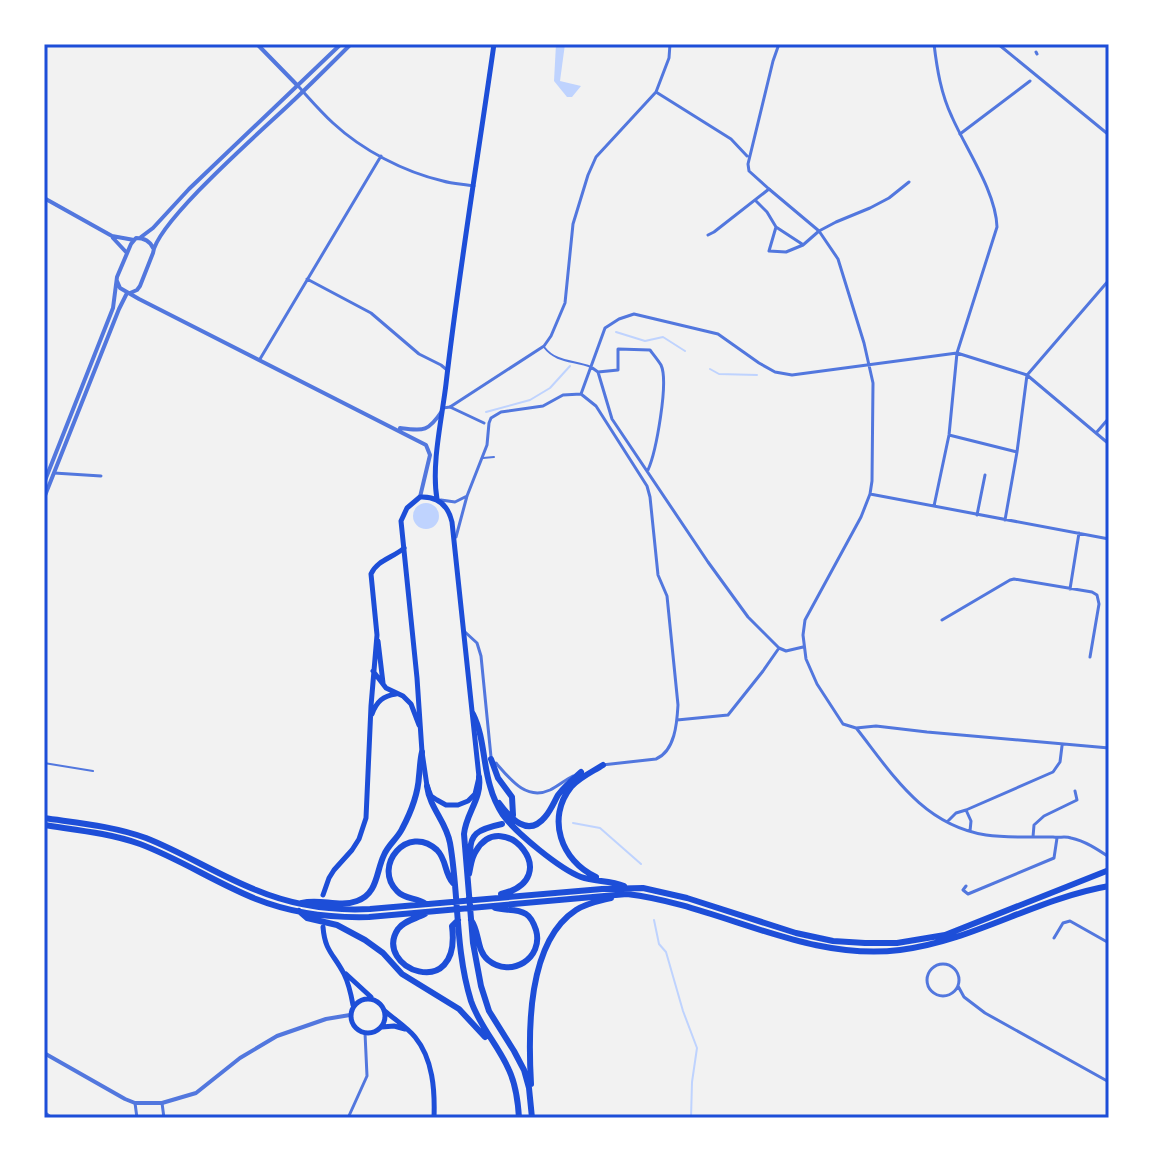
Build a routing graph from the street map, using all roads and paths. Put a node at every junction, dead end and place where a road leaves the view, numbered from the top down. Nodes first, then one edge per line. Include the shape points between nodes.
1 (257, 44) edge
2 (341, 44) edge
3 (351, 44) edge
4 (494, 44) edge
5 (670, 44) edge
6 (779, 44) edge
7 (934, 44) edge
8 (998, 44) edge
9 (1030, 81) dead end
10 (297, 85) junction
11 (303, 91) junction
12 (656, 92) junction
13 (960, 134) junction
14 (1109, 135) edge
15 (381, 156) junction
16 (749, 157) junction
17 (909, 182) dead end
18 (474, 186) junction
19 (769, 189) junction
20 (44, 198) edge
21 (756, 201) junction
22 (776, 227) junction
23 (819, 231) junction
24 (708, 235) dead end
25 (112, 236) junction
26 (136, 239) junction
27 (803, 245) junction
28 (153, 248) junction
29 (127, 253) junction
30 (307, 279) junction
31 (1109, 280) edge
32 (117, 281) junction
33 (128, 292) junction
34 (139, 299) junction
35 (119, 309) junction
36 (544, 346) junction
37 (957, 353) junction
38 (259, 360) junction
39 (869, 364) junction
40 (588, 365) junction
41 (447, 370) junction
42 (598, 372) junction
43 (1027, 375) junction
44 (581, 394) junction
45 (446, 408) junction
46 (1109, 418) edge
47 (484, 423) dead end
48 (393, 428) junction
49 (1096, 433) junction
50 (949, 435) junction
51 (1109, 444) edge
52 (1017, 452) junction
53 (494, 457) dead end
54 (482, 459) junction
55 (648, 470) junction
56 (54, 473) junction
57 (985, 475) dead end
58 (101, 476) dead end
59 (44, 483) edge
60 (870, 494) junction
61 (467, 496) junction
62 (420, 497) junction
63 (44, 498) edge
64 (437, 499) junction
65 (934, 506) junction
66 (977, 515) junction
67 (1005, 520) junction
68 (1079, 533) junction
69 (1109, 539) edge
70 (454, 542) junction
71 (404, 548) junction
72 (1070, 589) junction
73 (942, 620) dead end
74 (464, 631) junction
75 (377, 635) junction
76 (803, 647) junction
77 (779, 648) junction
78 (1090, 657) dead end
79 (373, 671) junction
80 (384, 684) junction
81 (397, 694) junction
82 (473, 714) junction
83 (371, 717) junction
84 (677, 720) junction
85 (856, 728) junction
86 (420, 730) junction
87 (1062, 744) junction
88 (1109, 748) edge
89 (422, 752) junction
90 (491, 759) junction
91 (44, 763) edge
92 (603, 765) junction
93 (93, 771) dead end
94 (581, 772) junction
95 (479, 777) junction
96 (427, 786) junction
97 (1075, 791) dead end
98 (492, 792) junction
99 (966, 810) junction
100 (513, 815) dead end
101 (44, 818) edge
102 (947, 822) junction
103 (502, 824) dead end
104 (44, 825) edge
105 (970, 831) junction
106 (1033, 837) junction
107 (1057, 838) junction
108 (1109, 857) edge
109 (471, 859) junction
110 (1109, 872) edge
111 (468, 876) junction
112 (615, 882) junction
113 (454, 884) junction
114 (1109, 884) edge
115 (966, 886) dead end
116 (627, 891) junction
117 (323, 895) dead end
118 (490, 897) junction
119 (426, 904) junction
120 (492, 906) junction
121 (300, 907) junction
122 (428, 912) junction
123 (458, 920) junction
124 (471, 920) junction
125 (323, 927) dead end
126 (1054, 938) dead end
127 (1109, 943) edge
128 (343, 971) junction
129 (958, 986) junction
130 (951, 994) junction
131 (964, 997) junction
132 (373, 999) junction
133 (353, 1006) junction
134 (385, 1011) junction
135 (350, 1015) junction
136 (382, 1027) junction
137 (406, 1030) junction
138 (365, 1033) junction
139 (492, 1041) junction
140 (44, 1053) edge
141 (1109, 1082) edge
142 (135, 1103) junction
143 (162, 1103) junction
144 (44, 1112) edge
145 (52, 1118) edge
146 (137, 1118) edge
147 (164, 1118) edge
148 (348, 1118) edge
149 (434, 1118) edge
150 (519, 1118) edge
151 (532, 1118) edge

1 - 10 street
2 - 10 street
3 - 11 street
4 - 18 main road
5 - 12 street
6 - 16 street
7 - 13 street via 944,98
8 - 14 street
9 - 13 street
10 - 11 street
10 - 26 street
11 - 15 street via 333,123
11 - 28 street via 195,194
12 - 16 street via 731,139
12 - 36 street via 596,157 588,175 573,224 565,303
13 - 37 street via 984,181 997,227
15 - 18 street via 421,175
15 - 30 street
16 - 19 street via 749,171
17 - 23 street via 889,198
18 - 41 main road
19 - 21 street
19 - 23 street
20 - 25 street
21 - 22 street
21 - 24 street
22 - 27 street
22 - 27 street via 769,251
23 - 27 street
23 - 39 street via 838,259
25 - 26 street
25 - 29 street
26 - 28 street via 148,240
26 - 29 street
28 - 33 street via 140,286
29 - 32 street
30 - 38 street
30 - 41 street via 371,313
31 - 43 street
32 - 33 street
32 - 59 street via 113,308
33 - 34 street
33 - 35 street
34 - 35 street via 129,297
34 - 38 street
35 - 56 street
36 - 40 lane via 564,360
36 - 45 street
37 - 39 street
37 - 43 street
37 - 50 street
38 - 48 street
39 - 40 street via 792,375 775,372 718,334 634,314 605,328
39 - 60 street
40 - 42 street
40 - 44 street
41 - 45 main road
42 - 55 street via 612,419
42 - 55 street via 618,370 618,349 650,350 662,368 662,414
43 - 49 street
43 - 52 street
44 - 54 street via 496,414 489,423
44 - 84 street via 596,406 647,486 658,575 667,596
45 - 47 street
45 - 48 street via 422,431
45 - 64 main road via 434,485
46 - 49 street
48 - 62 street via 426,445 430,455
49 - 51 street
50 - 52 street
50 - 65 street
52 - 67 street
53 - 54 lane
54 - 61 street
55 - 77 street via 748,617
56 - 58 street
56 - 63 street
57 - 66 street
60 - 65 street
60 - 76 street via 805,620
61 - 64 street via 455,502
61 - 70 street
62 - 64 main road
62 - 71 main road via 402,516
64 - 70 main road via 448,510
65 - 66 street
66 - 67 street
67 - 68 street
68 - 69 street
68 - 72 street
70 - 74 main road
71 - 75 main road via 378,563 371,574
71 - 86 main road
72 - 73 street via 1010,580
72 - 78 street via 1092,592 1099,600
74 - 82 main road
74 - 90 street via 477,643 481,656
75 - 79 main road
75 - 80 main road
76 - 77 street
76 - 85 street via 817,684 843,724
77 - 84 street via 728,715
79 - 80 main road
79 - 83 main road
80 - 81 main road
81 - 83 main road via 383,697
81 - 86 main road via 414,708
82 - 95 main road
82 - 98 highway
83 - 117 main road via 364,825
84 - 92 street via 661,757
85 - 87 street
85 - 102 street via 907,793
86 - 89 main road
87 - 88 street
87 - 99 street via 1053,772
89 - 96 main road
89 - 121 highway via 412,807 369,893 355,902 310,901
90 - 94 street via 516,785 532,793 545,792
90 - 100 highway via 512,797
91 - 93 lane
92 - 94 street
92 - 112 highway via 570,789 559,831 577,866
94 - 98 highway via 535,824 516,823
95 - 96 main road via 475,794 458,805 437,800
95 - 111 highway via 479,792 464,830
96 - 113 highway via 431,805 448,833
97 - 106 street via 1077,800 1044,816 1034,825
98 - 112 highway via 514,828 556,861 582,877
99 - 102 street
99 - 105 street
101 - 121 highway via 144,837
102 - 105 street
103 - 109 highway via 477,833
104 - 121 highway via 130,841 253,898
105 - 106 street
106 - 107 street
107 - 108 street via 1094,846
107 - 115 street via 1054,858 968,894
109 - 111 highway
109 - 118 highway via 480,845 498,837 515,841 528,855 524,883
110 - 116 highway via 945,935 897,943 833,941 670,893
111 - 124 highway
112 - 116 highway
113 - 119 highway via 433,846 418,841 402,845 390,862 392,883 404,897
113 - 123 highway
114 - 116 highway via 1048,901 947,941 898,951 794,940
116 - 118 highway
116 - 120 highway
116 - 151 highway via 577,909 561,922 547,946 531,1018
118 - 119 highway
119 - 121 highway
120 - 122 highway
120 - 124 highway via 525,913 533,922 537,944 527,961 509,967 490,961
121 - 122 highway via 348,917
121 - 139 highway via 307,918 337,925 365,940 402,974 459,1009
122 - 123 highway via 403,924 395,937 401,962 417,972 432,972 448,962 452,926
123 - 139 highway via 471,1001
124 - 151 highway via 484,999 524,1070
125 - 128 main road via 327,949
126 - 127 street via 1070,921
128 - 132 main road
128 - 133 main road
129 - 130 street
129 - 130 street via 953,967 933,968 928,977 932,990
129 - 131 street
130 - 131 street
131 - 141 street
132 - 133 main road
132 - 134 main road
133 - 135 main road
134 - 136 main road
134 - 137 main road
135 - 138 main road
135 - 143 street via 277,1036 196,1093
136 - 137 main road
136 - 138 main road
137 - 149 main road via 426,1055 435,1093
138 - 148 street via 367,1076
139 - 150 highway via 514,1082
140 - 142 street
142 - 143 street
142 - 146 street
143 - 147 street
144 - 145 street

